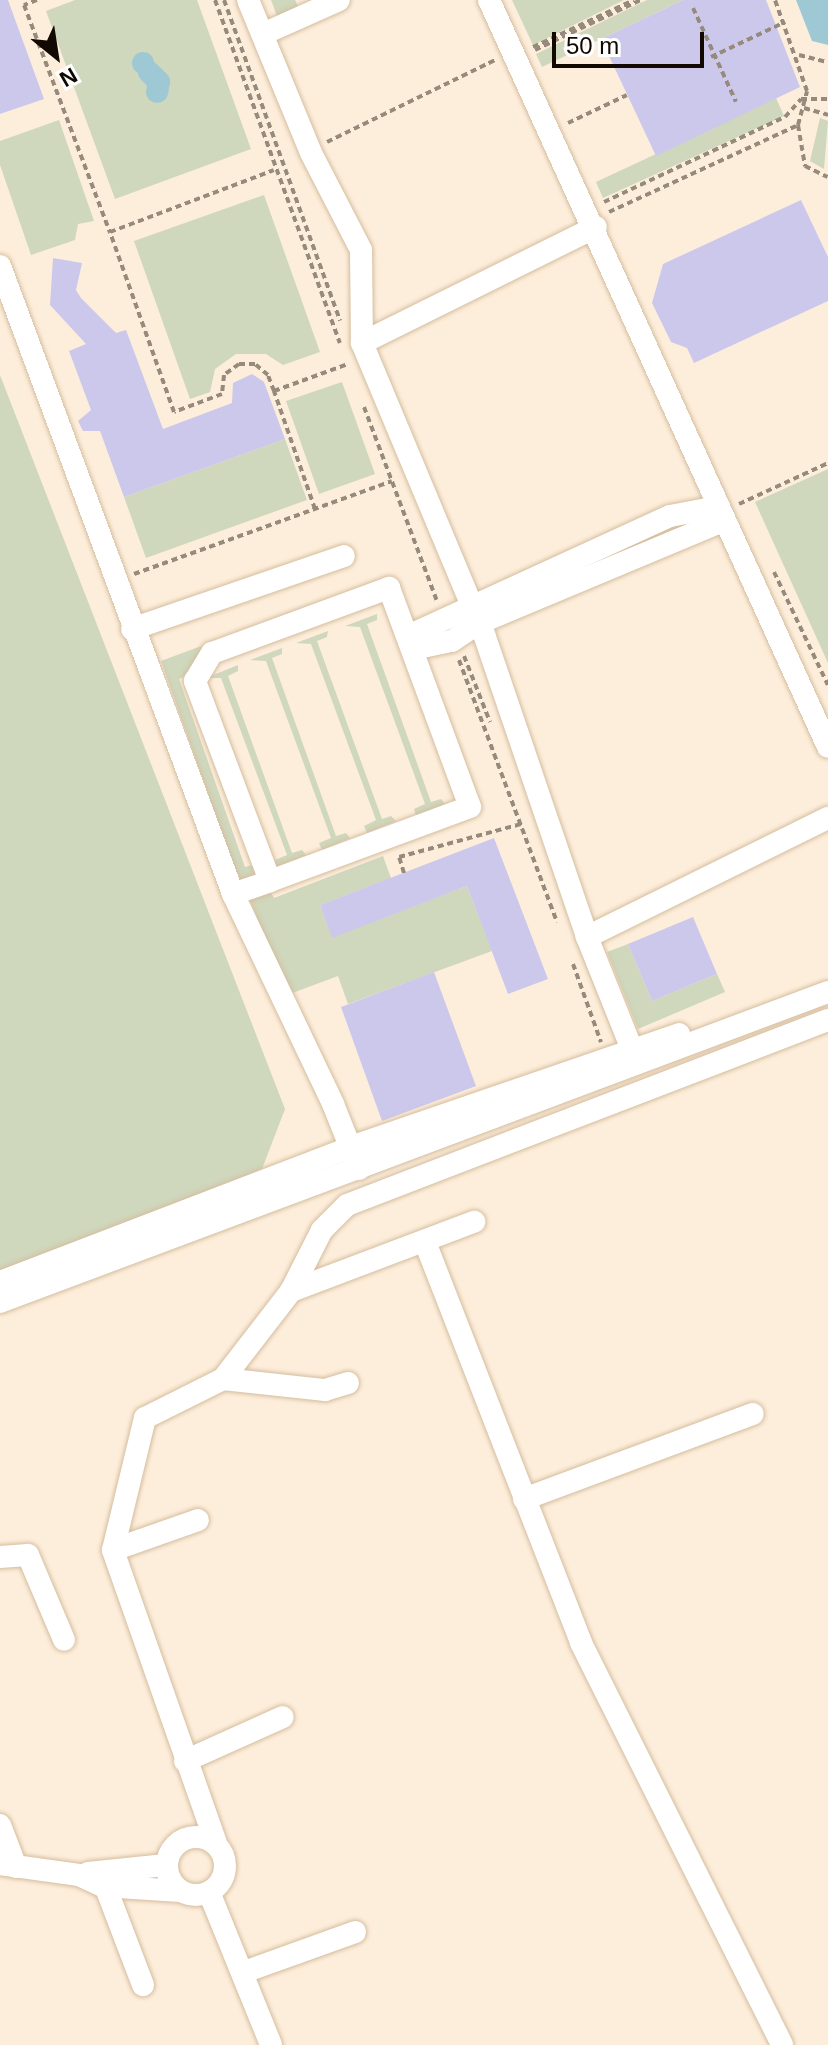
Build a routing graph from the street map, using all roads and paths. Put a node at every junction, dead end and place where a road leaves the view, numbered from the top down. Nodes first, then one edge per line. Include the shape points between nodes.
1 (37, 0) edge
2 (215, 0) edge
3 (248, 0) edge
4 (339, 0) edge
5 (489, 0) edge
6 (634, 0) edge
7 (641, 0) edge
8 (775, 0) edge
9 (693, 8) dead end
10 (785, 22) junction
11 (263, 34) junction
12 (523, 51) junction
13 (798, 55) junction
14 (713, 56) junction
15 (828, 62) edge
16 (627, 95) dead end
17 (805, 99) junction
18 (828, 99) edge
19 (736, 102) dead end
20 (804, 108) junction
21 (828, 115) edge
22 (568, 123) dead end
23 (798, 125) junction
24 (310, 150) junction
25 (281, 163) dead end
26 (274, 170) junction
27 (828, 177) edge
28 (600, 218) junction
29 (110, 232) junction
30 (0, 266) edge
31 (394, 318) dead end
32 (362, 343) junction
33 (348, 364) junction
34 (353, 379) dead end
35 (274, 391) junction
36 (359, 393) dead end
37 (828, 463) edge
38 (392, 481) junction
39 (315, 509) junction
40 (720, 514) junction
41 (344, 556) dead end
42 (114, 581) junction
43 (476, 616) junction
44 (444, 618) junction
45 (132, 629) junction
46 (452, 641) junction
47 (411, 643) junction
48 (828, 747) edge
49 (828, 818) edge
50 (521, 824) junction
51 (404, 873) dead end
52 (270, 881) junction
53 (233, 894) junction
54 (559, 927) dead end
55 (587, 937) junction
56 (570, 956) dead end
57 (828, 981) edge
58 (828, 992) edge
59 (828, 1020) edge
60 (635, 1058) junction
61 (608, 1059) junction
62 (351, 1147) junction
63 (359, 1169) junction
64 (474, 1222) dead end
65 (425, 1242) junction
66 (0, 1282) edge
67 (291, 1291) junction
68 (0, 1302) edge
69 (223, 1379) junction
70 (348, 1383) dead end
71 (753, 1414) dead end
72 (524, 1499) junction
73 (198, 1520) dead end
74 (113, 1550) junction
75 (0, 1557) edge
76 (64, 1640) dead end
77 (283, 1717) dead end
78 (185, 1761) junction
79 (199, 1800) junction
80 (0, 1825) edge
81 (182, 1839) junction
82 (216, 1843) junction
83 (8, 1865) edge
84 (166, 1865) junction
85 (94, 1877) junction
86 (180, 1891) junction
87 (209, 1892) junction
88 (355, 1932) dead end
89 (244, 1972) junction
90 (143, 1985) dead end
91 (271, 2045) edge
92 (782, 2045) edge

1 - 29 path via 24,5
2 - 26 path
3 - 11 street
4 - 11 street
5 - 12 street
6 - 12 path
7 - 12 path
8 - 10 path
9 - 14 path
10 - 13 path
10 - 14 path
11 - 24 street
12 - 24 path
12 - 28 street
13 - 15 path
13 - 17 path
14 - 19 path
16 - 22 path
17 - 18 path
17 - 20 path
17 - 28 path via 785,117
20 - 21 path
20 - 23 path
23 - 27 path via 805,166
23 - 28 path
24 - 25 path
24 - 32 street via 361,250
26 - 29 path
26 - 33 path
28 - 31 street
28 - 32 street
28 - 40 street via 597,244
29 - 35 path via 174,412 222,394 224,375 239,364 255,364
30 - 42 street
32 - 43 street
33 - 34 path
33 - 35 path
35 - 39 path
36 - 38 path
37 - 40 path
38 - 39 path
38 - 44 path
39 - 42 path
40 - 43 street via 670,516 512,586
40 - 48 street
41 - 45 street
42 - 45 street
43 - 44 street
43 - 46 street
43 - 55 street
44 - 47 street
45 - 53 street
46 - 47 street
46 - 50 path
47 - 52 street via 470,807
47 - 52 street via 389,588 212,653 195,681
49 - 55 street
50 - 51 path via 399,857
50 - 54 path
52 - 53 street
53 - 62 street
55 - 60 street
56 - 61 path
57 - 60 street
58 - 60 street
59 - 67 street via 347,1205 322,1230
60 - 61 street
60 - 63 street
61 - 62 street
62 - 63 street
62 - 66 street
63 - 68 street
64 - 65 street
65 - 67 street
65 - 72 street
67 - 69 street
69 - 70 street via 325,1390
69 - 74 street via 145,1418
71 - 72 street
72 - 92 street via 581,1643
73 - 74 street
74 - 78 street
75 - 76 street via 28,1555
77 - 78 street
78 - 79 street
79 - 81 street
79 - 82 street
80 - 83 street
81 - 82 street via 197,1836
81 - 84 street
82 - 87 street via 225,1867 221,1882
83 - 85 street
84 - 85 street
84 - 86 street
85 - 86 street
85 - 90 street
86 - 87 street
87 - 89 street
88 - 89 street
89 - 91 street

